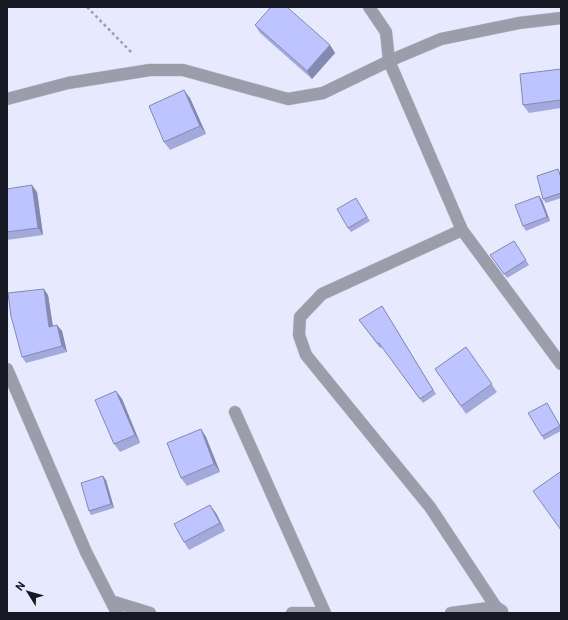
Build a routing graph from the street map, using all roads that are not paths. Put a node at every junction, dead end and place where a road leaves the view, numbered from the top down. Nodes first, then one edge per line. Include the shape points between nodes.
1 (369, 7) edge
2 (561, 18) edge
3 (389, 61) junction
4 (7, 99) edge
5 (462, 230) junction
6 (561, 364) edge
7 (7, 369) edge
8 (235, 412) dead end
9 (111, 601) junction
10 (500, 611) edge
11 (117, 613) edge
12 (150, 613) edge
13 (292, 613) edge
14 (323, 613) edge
15 (451, 613) edge

1 - 3 street via 386,32
2 - 3 street via 519,23 441,39
3 - 4 street via 323,93 288,99 183,70 150,70 68,83
3 - 5 street
5 - 6 street
5 - 10 street via 322,294 300,316 299,335 306,355 430,507
7 - 9 street via 86,552
8 - 14 street
9 - 11 street
9 - 12 street
10 - 15 street
13 - 14 street

